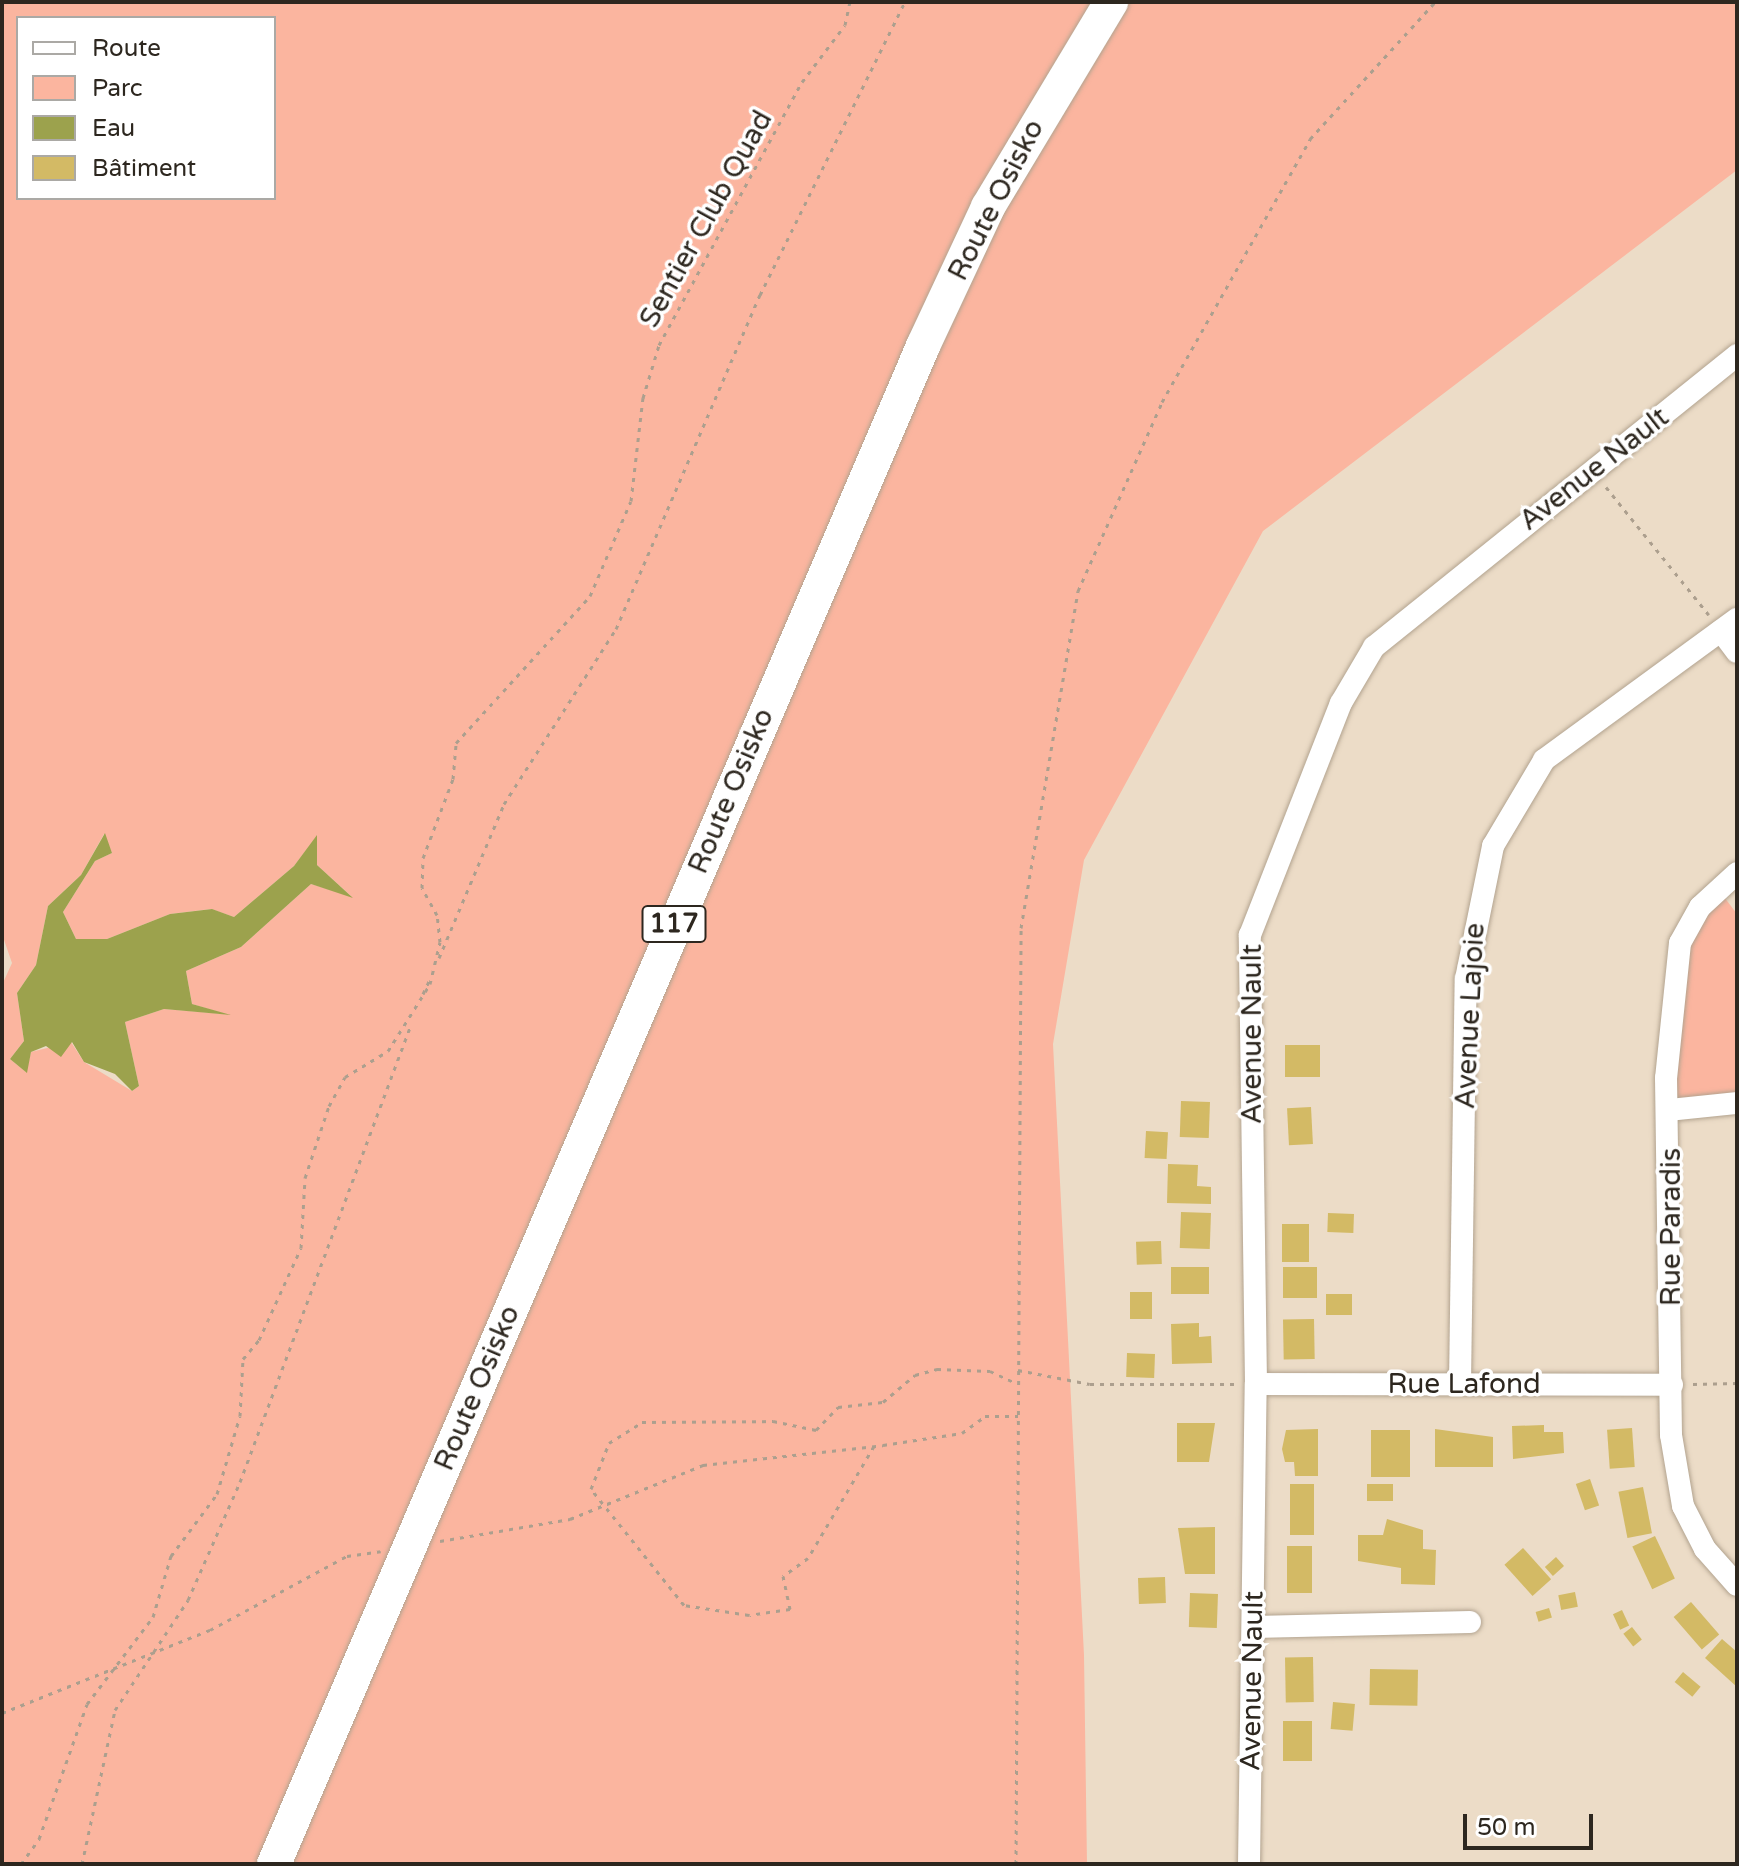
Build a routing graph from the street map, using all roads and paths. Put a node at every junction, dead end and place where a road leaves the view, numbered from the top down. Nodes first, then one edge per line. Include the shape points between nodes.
1 (850, 2) edge
2 (905, 2) edge
3 (1111, 2) edge
4 (1435, 2) edge
5 (1737, 355) edge
6 (1592, 470) junction
7 (1729, 625) edge
8 (1737, 652) edge
9 (1737, 873) edge
10 (434, 968) junction
11 (413, 1019) junction
12 (1737, 1103) edge
13 (1669, 1110) junction
14 (1018, 1370) junction
15 (1737, 1383) edge
16 (1018, 1384) junction
17 (1256, 1384) junction
18 (1460, 1384) junction
19 (1672, 1385) junction
20 (1018, 1416) junction
21 (874, 1446) junction
22 (604, 1503) junction
23 (410, 1546) junction
24 (1737, 1585) edge
25 (1470, 1622) dead end
26 (1254, 1627) junction
27 (152, 1653) junction
28 (106, 1674) junction
29 (2, 1713) edge
30 (21, 1864) edge
31 (82, 1864) edge
32 (274, 1864) edge
33 (1016, 1864) edge
34 (1249, 1864) edge

1 - 10 path, Sentier Club Quad via 845,25 802,82 659,345 643,398 631,501 590,596 456,743 453,779 423,858 422,888 437,915 440,942
2 - 10 path via 760,295 616,629 504,804
3 - 23 highway, Route Osisko / 117 via 988,207 923,346
4 - 14 path via 1310,139 1162,402 1078,591 1021,928
5 - 6 street, Avenue Nault
6 - 7 path
6 - 17 street, Avenue Nault via 1374,647 1341,703 1250,935
7 - 8 street
7 - 18 street, Avenue Lajoie via 1544,760 1493,846 1466,979
9 - 13 street, Rue Paradis via 1700,907 1680,943 1668,1015
10 - 11 path
11 - 27 path via 331,1231 295,1350 188,1600
11 - 28 path via 388,1051 345,1077 329,1106 305,1178 301,1248 243,1359 240,1416 217,1494 171,1556 153,1617
12 - 13 street
13 - 19 street, Rue Paradis
14 - 16 path
14 - 17 path via 1090,1384
15 - 19 path
16 - 20 path
16 - 22 path via 990,1371 937,1369 915,1375 883,1402 838,1407 816,1430 773,1421 642,1422 624,1427 595,1466 591,1489
17 - 18 street, Rue Lafond
17 - 26 street, Avenue Nault
18 - 19 street, Rue Lafond
19 - 24 street, Rue Paradis via 1671,1435 1683,1506 1705,1549
20 - 21 path via 985,1416 962,1433
20 - 33 path
21 - 22 path via 703,1465
21 - 22 path via 808,1558 783,1576 790,1609 749,1615 684,1605
22 - 23 path via 514,1532
23 - 27 path via 347,1556 279,1597
23 - 32 highway, Route Osisko / 117
25 - 26 street
26 - 34 street, Avenue Nault
27 - 28 path
27 - 31 path via 115,1710
28 - 29 path
28 - 30 path via 87,1704 39,1839

